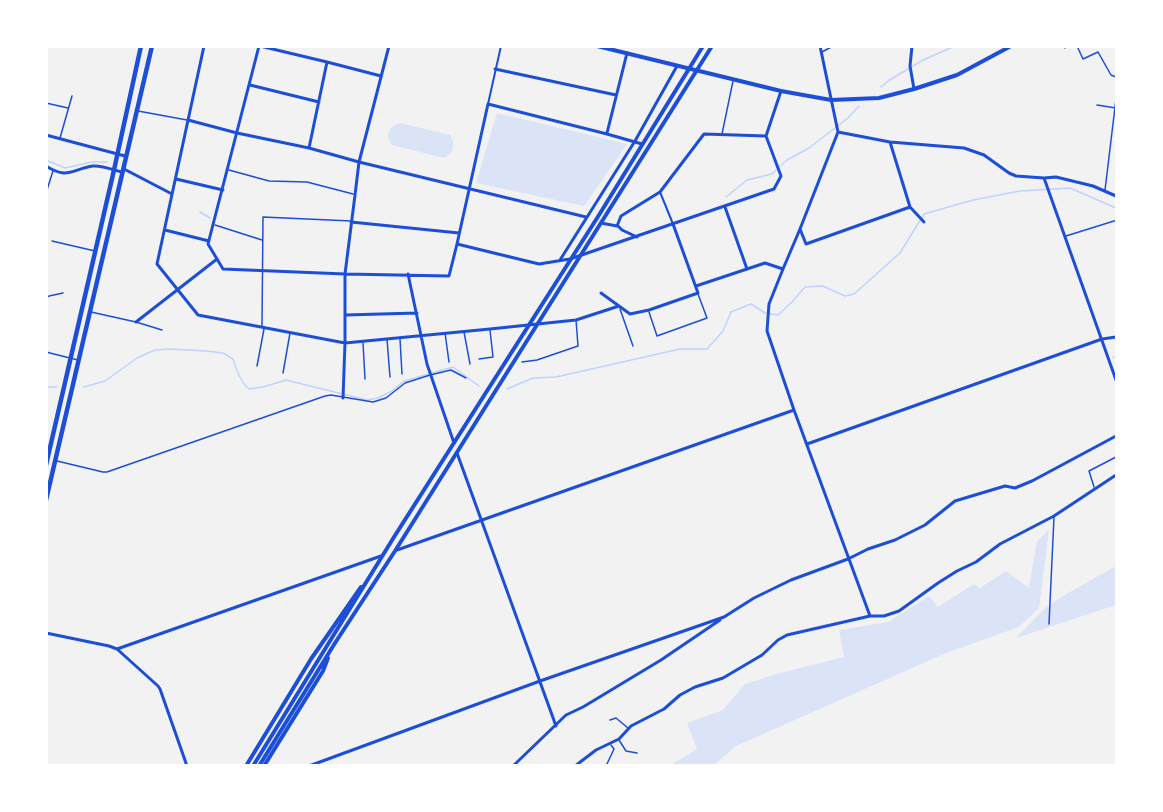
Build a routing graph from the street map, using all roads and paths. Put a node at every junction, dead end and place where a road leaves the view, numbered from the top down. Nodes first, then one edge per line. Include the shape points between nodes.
1 (141, 46) edge
2 (152, 46) edge
3 (204, 46) edge
4 (260, 46) edge
5 (388, 46) edge
6 (501, 46) edge
7 (597, 46) edge
8 (703, 46) edge
9 (712, 46) edge
10 (820, 46) edge
11 (833, 46) edge
12 (912, 46) edge
13 (1011, 46) edge
14 (1077, 46) edge
15 (1002, 49) edge
16 (627, 53) junction
17 (822, 53) junction
18 (327, 62) junction
19 (677, 66) junction
20 (495, 69) junction
21 (688, 69) junction
22 (696, 71) junction
23 (381, 76) junction
24 (1116, 77) edge
25 (734, 80) junction
26 (250, 85) junction
27 (914, 89) junction
28 (781, 91) junction
29 (616, 95) junction
30 (72, 96) dead end
31 (1116, 99) edge
32 (831, 100) junction
33 (319, 102) junction
34 (46, 103) edge
35 (488, 104) junction
36 (1097, 105) dead end
37 (1116, 108) edge
38 (69, 109) junction
39 (138, 111) junction
40 (188, 120) junction
41 (837, 128) junction
42 (237, 133) junction
43 (607, 134) junction
44 (722, 134) junction
45 (46, 135) edge
46 (766, 136) junction
47 (60, 139) junction
48 (634, 141) junction
49 (890, 142) junction
50 (642, 144) junction
51 (309, 148) junction
52 (118, 153) junction
53 (127, 156) junction
54 (359, 162) junction
55 (46, 166) edge
56 (53, 170) junction
57 (114, 170) junction
58 (124, 170) junction
59 (228, 170) junction
60 (1044, 178) junction
61 (176, 179) junction
62 (469, 189) junction
63 (223, 190) junction
64 (1105, 191) junction
65 (660, 192) junction
66 (46, 193) edge
67 (172, 194) junction
68 (355, 195) junction
69 (1116, 196) edge
70 (726, 207) junction
71 (910, 207) junction
72 (586, 217) junction
73 (1116, 221) edge
74 (351, 222) junction
75 (923, 222) dead end
76 (602, 223) junction
77 (673, 224) junction
78 (214, 225) junction
79 (617, 226) junction
80 (800, 229) junction
81 (165, 230) junction
82 (459, 233) junction
83 (1064, 236) junction
84 (637, 237) junction
85 (263, 240) junction
86 (52, 241) dead end
87 (209, 241) junction
88 (457, 244) junction
89 (95, 251) junction
90 (582, 255) junction
91 (217, 259) junction
92 (570, 259) junction
93 (560, 260) junction
94 (783, 268) junction
95 (747, 269) junction
96 (262, 271) junction
97 (345, 274) junction
98 (408, 274) junction
99 (695, 286) junction
100 (176, 289) junction
101 (63, 293) dead end
102 (602, 293) dead end
103 (698, 293) junction
104 (46, 298) edge
105 (619, 306) junction
106 (649, 310) junction
107 (91, 312) junction
108 (417, 313) junction
109 (345, 315) junction
110 (576, 320) junction
111 (136, 322) junction
112 (539, 323) junction
113 (528, 325) junction
114 (263, 328) junction
115 (490, 329) junction
116 (162, 330) dead end
117 (464, 332) junction
118 (290, 333) junction
119 (446, 333) junction
120 (422, 336) junction
121 (1116, 337) edge
122 (400, 338) junction
123 (387, 339) junction
124 (1102, 339) junction
125 (363, 342) junction
126 (345, 343) junction
127 (633, 346) dead end
128 (46, 352) edge
129 (71, 358) junction
130 (479, 359) dead end
131 (79, 360) junction
132 (449, 362) dead end
133 (522, 362) dead end
134 (470, 364) dead end
135 (257, 366) dead end
136 (283, 373) dead end
137 (402, 374) dead end
138 (430, 375) junction
139 (390, 377) dead end
140 (466, 378) dead end
141 (365, 379) dead end
142 (1116, 380) edge
143 (343, 396) junction
144 (794, 410) junction
145 (1116, 436) edge
146 (454, 443) junction
147 (807, 444) junction
148 (457, 453) junction
149 (1116, 457) edge
150 (56, 461) junction
151 (46, 465) edge
152 (1116, 475) edge
153 (1095, 489) junction
154 (46, 500) edge
155 (1054, 516) junction
156 (482, 520) junction
157 (395, 551) junction
158 (383, 555) junction
159 (848, 559) junction
160 (369, 578) junction
161 (870, 616) junction
162 (724, 617) junction
163 (1049, 624) dead end
164 (46, 633) edge
165 (334, 643) junction
166 (117, 649) junction
167 (540, 681) junction
168 (610, 720) dead end
169 (556, 726) junction
170 (628, 728) junction
171 (619, 739) junction
172 (610, 744) junction
173 (637, 753) dead end
174 (187, 765) edge
175 (246, 765) edge
176 (253, 765) edge
177 (259, 765) edge
178 (264, 765) edge
179 (309, 765) edge
180 (513, 765) edge
181 (574, 765) edge
182 (606, 765) edge

1 - 52 main road
2 - 39 main road
3 - 40 street
4 - 18 street
4 - 26 street
5 - 23 street
6 - 20 street
7 - 16 street
8 - 21 street
9 - 22 street
10 - 17 street
11 - 17 lane
12 - 27 street
13 - 15 street
14 - 24 lane via 1083,59 1098,52
15 - 27 street via 957,75
16 - 19 street
16 - 29 street
17 - 32 street
18 - 23 street
18 - 33 street
19 - 21 street
19 - 48 street
20 - 29 street
20 - 35 street
21 - 22 street
21 - 50 street
22 - 25 street
22 - 76 street
23 - 54 street
25 - 28 street
25 - 44 lane
26 - 33 street
26 - 42 street
27 - 32 street via 879,98
28 - 32 street
28 - 46 street
29 - 43 street
30 - 38 lane
31 - 37 lane
32 - 41 street
33 - 51 street
34 - 38 lane
35 - 43 street
35 - 62 street
36 - 37 lane
37 - 64 lane
38 - 47 lane
39 - 40 lane
39 - 53 main road
40 - 42 street
40 - 61 street
41 - 49 street
41 - 80 street
42 - 51 street
42 - 59 street
43 - 48 street
44 - 46 street
44 - 65 street via 704,134
45 - 47 street
46 - 70 street via 781,176 774,189
47 - 52 street
48 - 50 street
48 - 72 street
49 - 60 street via 956,146 984,155 1016,176
49 - 71 street
50 - 92 street
51 - 54 street
52 - 53 street
52 - 57 main road
53 - 58 main road
54 - 62 street
54 - 68 street
55 - 56 street
56 - 57 street via 68,173 94,166
56 - 66 lane
57 - 58 street
57 - 89 main road
58 - 67 street
58 - 107 main road
59 - 63 street
59 - 68 lane via 269,181 307,182
60 - 64 street via 1056,177
60 - 83 street
61 - 63 street
61 - 67 street
62 - 72 street
62 - 82 street
63 - 78 street
64 - 69 street
65 - 77 street
65 - 79 street via 621,216
67 - 81 street
68 - 74 street
70 - 77 street
70 - 95 street
71 - 75 street
71 - 80 street via 806,244
72 - 93 street
73 - 83 lane
74 - 82 street
74 - 85 lane via 263,217
74 - 97 street
76 - 79 street
76 - 90 street
77 - 84 street
77 - 99 street
78 - 85 lane
78 - 87 street
79 - 84 street
80 - 94 street
81 - 87 street
81 - 100 street via 157,264
82 - 88 street
83 - 124 street
84 - 90 street
85 - 96 lane
86 - 89 lane
87 - 91 street
88 - 93 street via 539,264
88 - 98 street via 449,276
89 - 129 main road
90 - 92 street
90 - 112 street
91 - 96 street via 223,269
91 - 100 street
92 - 93 street
92 - 113 street
94 - 95 street via 765,263
94 - 144 street via 768,308 767,331
95 - 99 street
96 - 97 street
96 - 114 lane
97 - 98 street
97 - 109 street
98 - 108 street
99 - 103 street
100 - 111 street
100 - 114 street via 198,315
101 - 104 lane
102 - 105 street
103 - 106 street
103 - 106 lane via 707,318 657,336
105 - 106 street via 630,314
105 - 110 street
105 - 127 lane
107 - 111 lane
107 - 131 main road
108 - 109 street
108 - 120 street
109 - 126 street
110 - 112 street
110 - 133 lane via 578,346
111 - 116 lane
112 - 113 street
112 - 148 street
113 - 115 street
113 - 146 street
114 - 118 street
114 - 135 lane
115 - 117 street
115 - 130 lane via 493,357
117 - 119 street
117 - 134 lane
118 - 126 street
118 - 136 lane
119 - 120 street
119 - 132 lane
120 - 122 street
120 - 138 street
121 - 124 street
122 - 123 street
122 - 137 lane
123 - 125 street
123 - 139 lane
124 - 142 street
124 - 147 street
125 - 126 street
125 - 141 lane
126 - 143 street
128 - 129 lane
129 - 131 lane
129 - 151 main road
131 - 150 main road
138 - 140 lane via 451,370
138 - 143 lane via 405,383 380,400 367,402
138 - 146 street
143 - 150 lane via 325,396 107,472
144 - 147 street
144 - 156 street
145 - 159 street via 1032,482 956,501 925,525
146 - 148 street
146 - 158 street
147 - 159 street
148 - 156 street
148 - 157 street
149 - 153 lane via 1089,471
150 - 154 main road
152 - 153 street
153 - 155 street
155 - 161 street via 1000,544 900,611
155 - 163 lane
156 - 157 street
156 - 167 street
157 - 158 street
157 - 165 street
158 - 160 street
158 - 166 street
159 - 161 street
159 - 162 street via 791,580
160 - 175 street via 311,659
160 - 176 street
161 - 170 street via 787,635 723,678 695,687
162 - 167 street
162 - 169 street via 653,665 566,715
164 - 166 street
165 - 177 street
165 - 178 street via 323,671
166 - 174 street via 160,689
167 - 169 street
167 - 179 street
168 - 170 lane via 616,718
169 - 180 street
170 - 171 street
171 - 172 street
171 - 173 lane via 626,751
172 - 181 street
172 - 182 lane via 614,749

